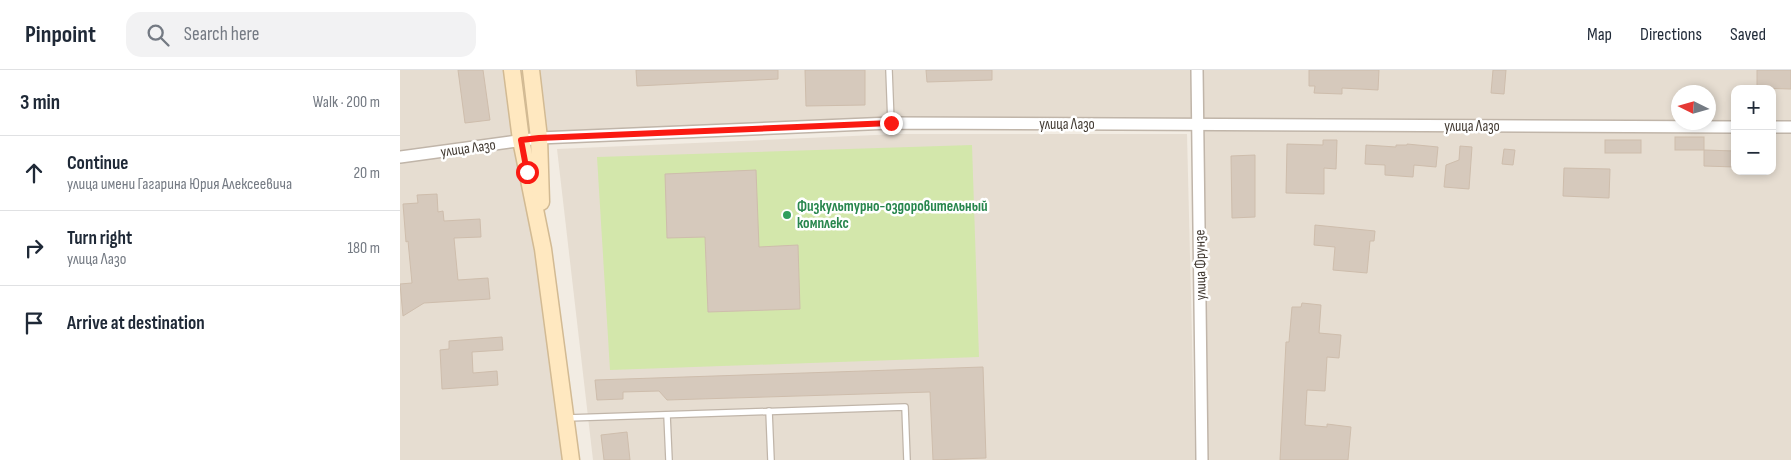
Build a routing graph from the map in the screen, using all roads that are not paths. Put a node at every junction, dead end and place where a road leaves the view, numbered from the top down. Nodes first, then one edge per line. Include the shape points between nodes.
1 (512, 70) edge
2 (531, 70) edge
3 (889, 70) edge
4 (1197, 70) edge
5 (891, 123) junction
6 (1199, 125) junction
7 (1731, 127) edge
8 (1776, 127) edge
9 (1791, 127) edge
10 (539, 138) junction
11 (521, 140) junction
12 (400, 157) edge
13 (543, 249) junction
14 (769, 411) junction
15 (667, 415) junction
16 (565, 418) junction
17 (571, 460) edge
18 (669, 460) edge
19 (771, 460) edge
20 (907, 460) edge
21 (1202, 460) edge

1 - 11 street
2 - 10 street
3 - 5 lane
4 - 6 street, улица Фрунзе
5 - 6 street, улица Лазо
5 - 10 street, улица Лазо
6 - 7 street, улица Лазо
6 - 21 street, улица Фрунзе
8 - 9 street
10 - 11 street, улица Лазо
10 - 13 street
11 - 12 street, улица Лазо
11 - 13 street
13 - 16 street
14 - 15 lane
14 - 19 lane
14 - 20 lane via 905,407
15 - 16 lane
15 - 18 lane
16 - 17 street

